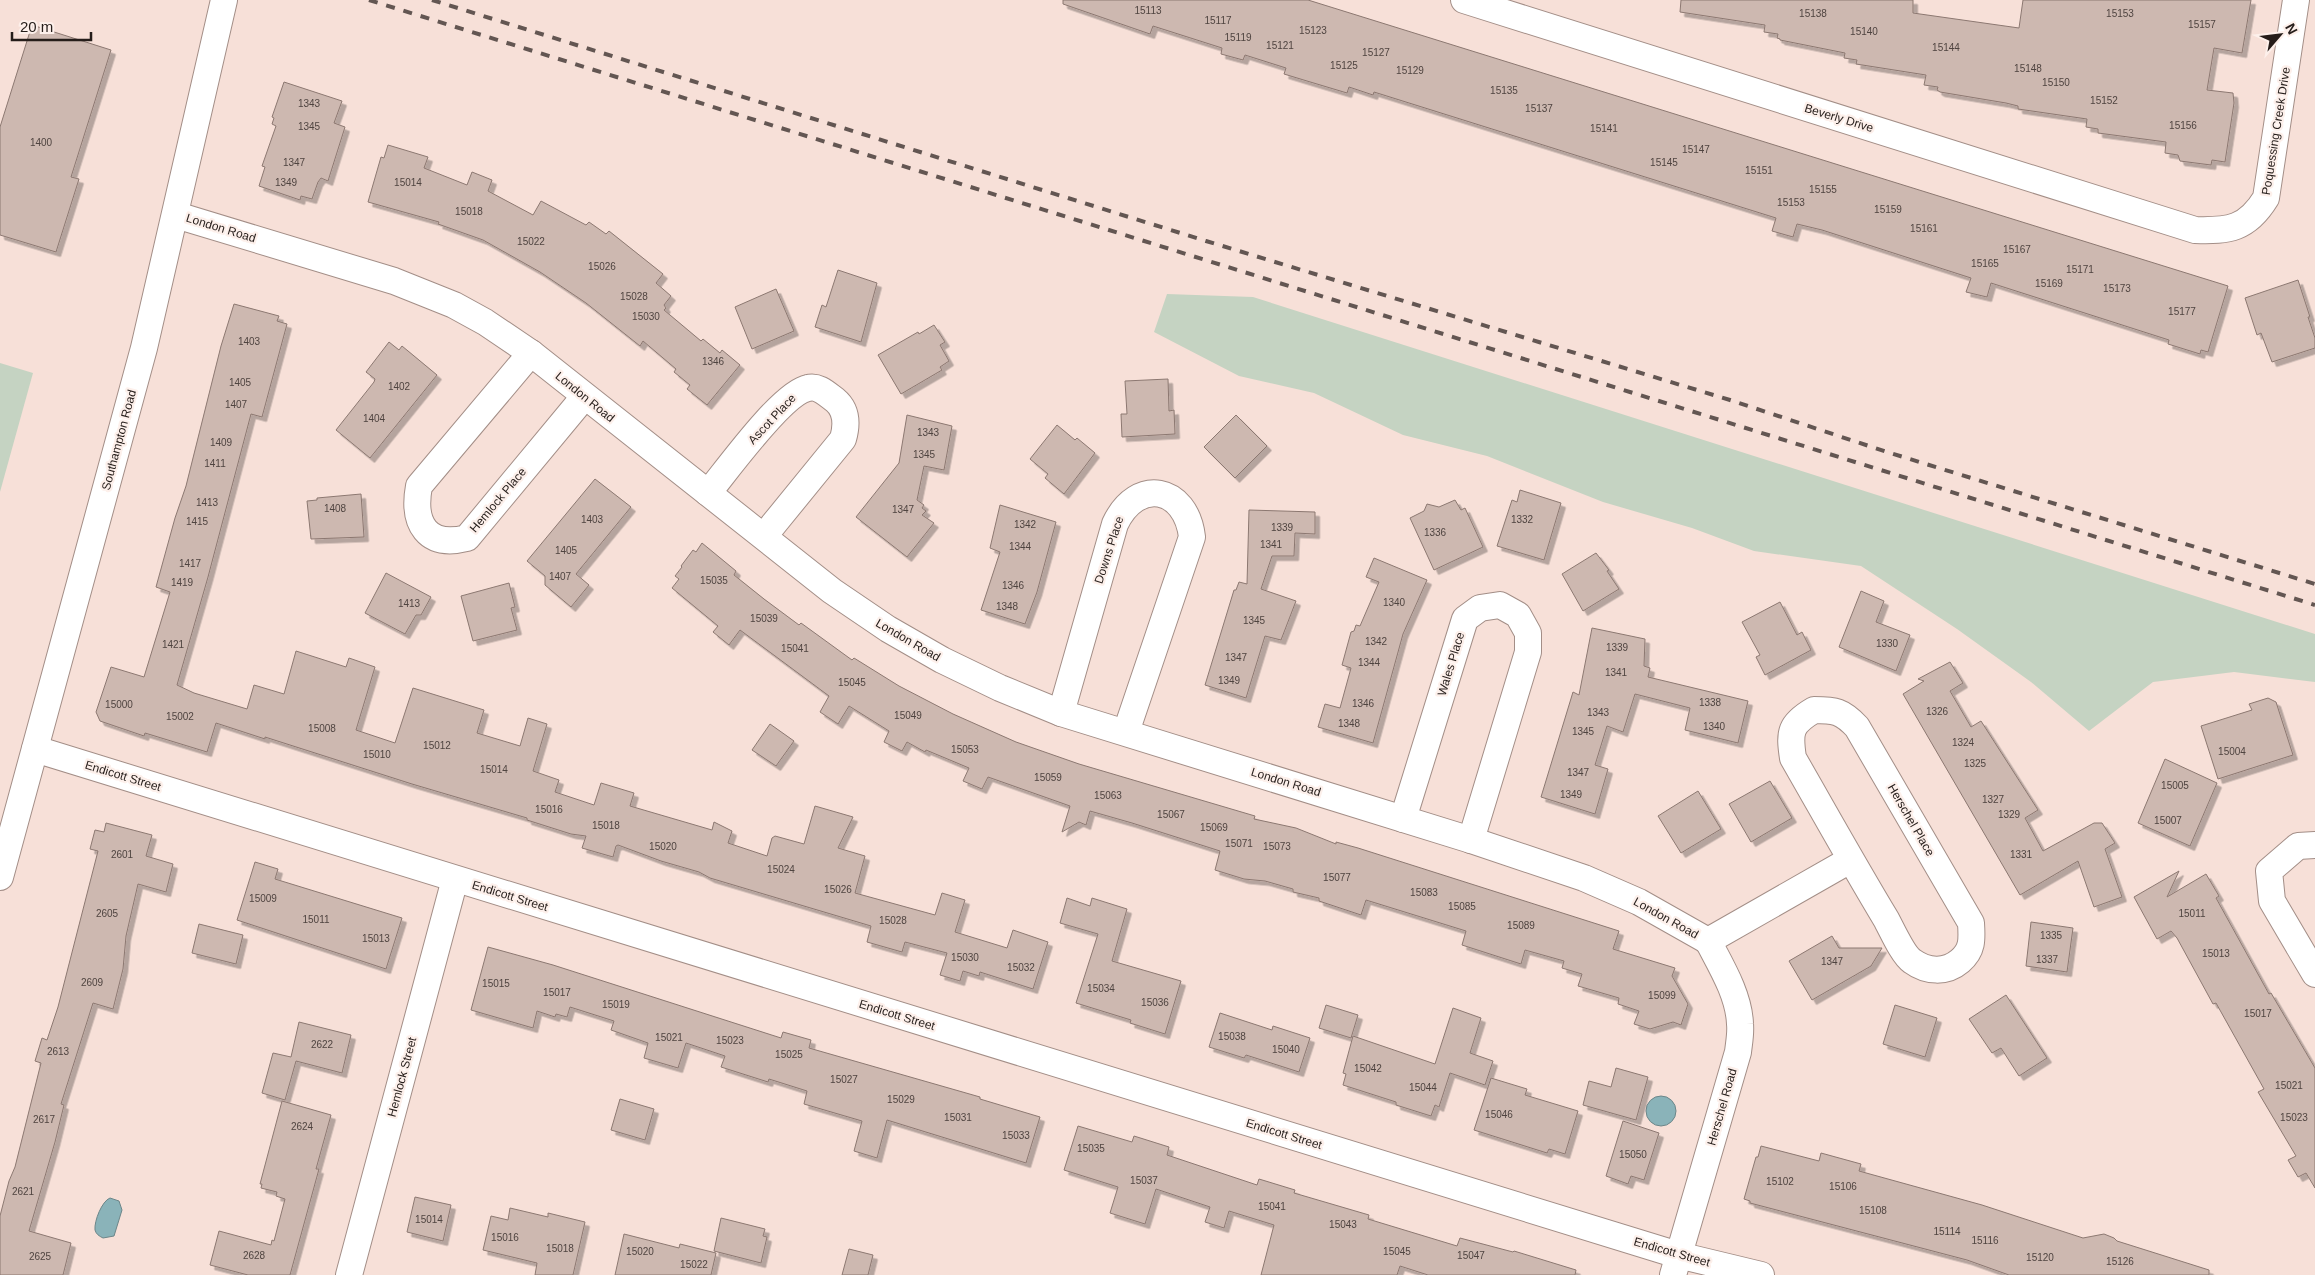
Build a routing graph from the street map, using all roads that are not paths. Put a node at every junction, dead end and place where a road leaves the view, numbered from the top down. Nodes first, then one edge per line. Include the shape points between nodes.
1 (1464, 0) edge
2 (2296, 0) edge
3 (223, 4) edge
4 (176, 215) junction
5 (2214, 231) joint
6 (531, 353) junction
7 (584, 397) junction
8 (708, 493) junction
9 (764, 536) junction
10 (1061, 713) junction
11 (1126, 732) junction
12 (35, 748) junction
13 (1403, 819) junction
14 (1471, 840) junction
15 (2315, 845) edge
16 (1850, 860) junction
17 (0, 877) edge
18 (455, 880) junction
19 (1708, 941) junction
20 (2315, 974) edge
21 (1676, 1265) edge
22 (349, 1275) edge
23 (1761, 1275) edge

1 - 5 street, Beverly Drive via 2195,230
2 - 5 street, Poquessing Creek Drive via 2266,198 2256,214 2246,222
3 - 4 street, Southampton Road
4 - 6 street, London Road via 394,281 454,305
4 - 12 street, Southampton Road via 141,358
6 - 7 street, London Road
6 - 7 street, Hemlock Place via 419,486 416,504 428,533 439,540 452,542 467,538
7 - 8 street, London Road
8 - 9 street, London Road
8 - 9 street, Ascot Place via 787,400 797,392 813,387 829,396 844,413 844,439
9 - 10 street, London Road via 832,591 888,629 942,660
10 - 11 street, London Road
10 - 11 street, Downs Place via 1121,511 1137,496 1146,493 1163,495 1177,502 1183,510 1189,519 1192,537
11 - 13 street, London Road
12 - 17 street, Southampton Road
12 - 18 street, Endicott Street
13 - 14 street, London Road
13 - 14 street, Wales Place via 1465,619 1480,608 1500,605 1518,614 1528,633 1528,652
14 - 19 street, London Road via 1584,878 1638,902
15 - 20 street via 2298,846 2268,871 2272,901
16 - 16 street, Herschel Place via 1910,960 1927,969 1942,970 1955,965 1968,954 1972,941 1970,923 1857,727 1839,712 1814,710 1792,727 1793,758
16 - 19 street
18 - 21 street, Endicott Street
18 - 22 street, Hemlock Street
19 - 21 street, Herschel Road via 1736,1003 1740,1025 1738,1052
21 - 23 street, Endicott Street

